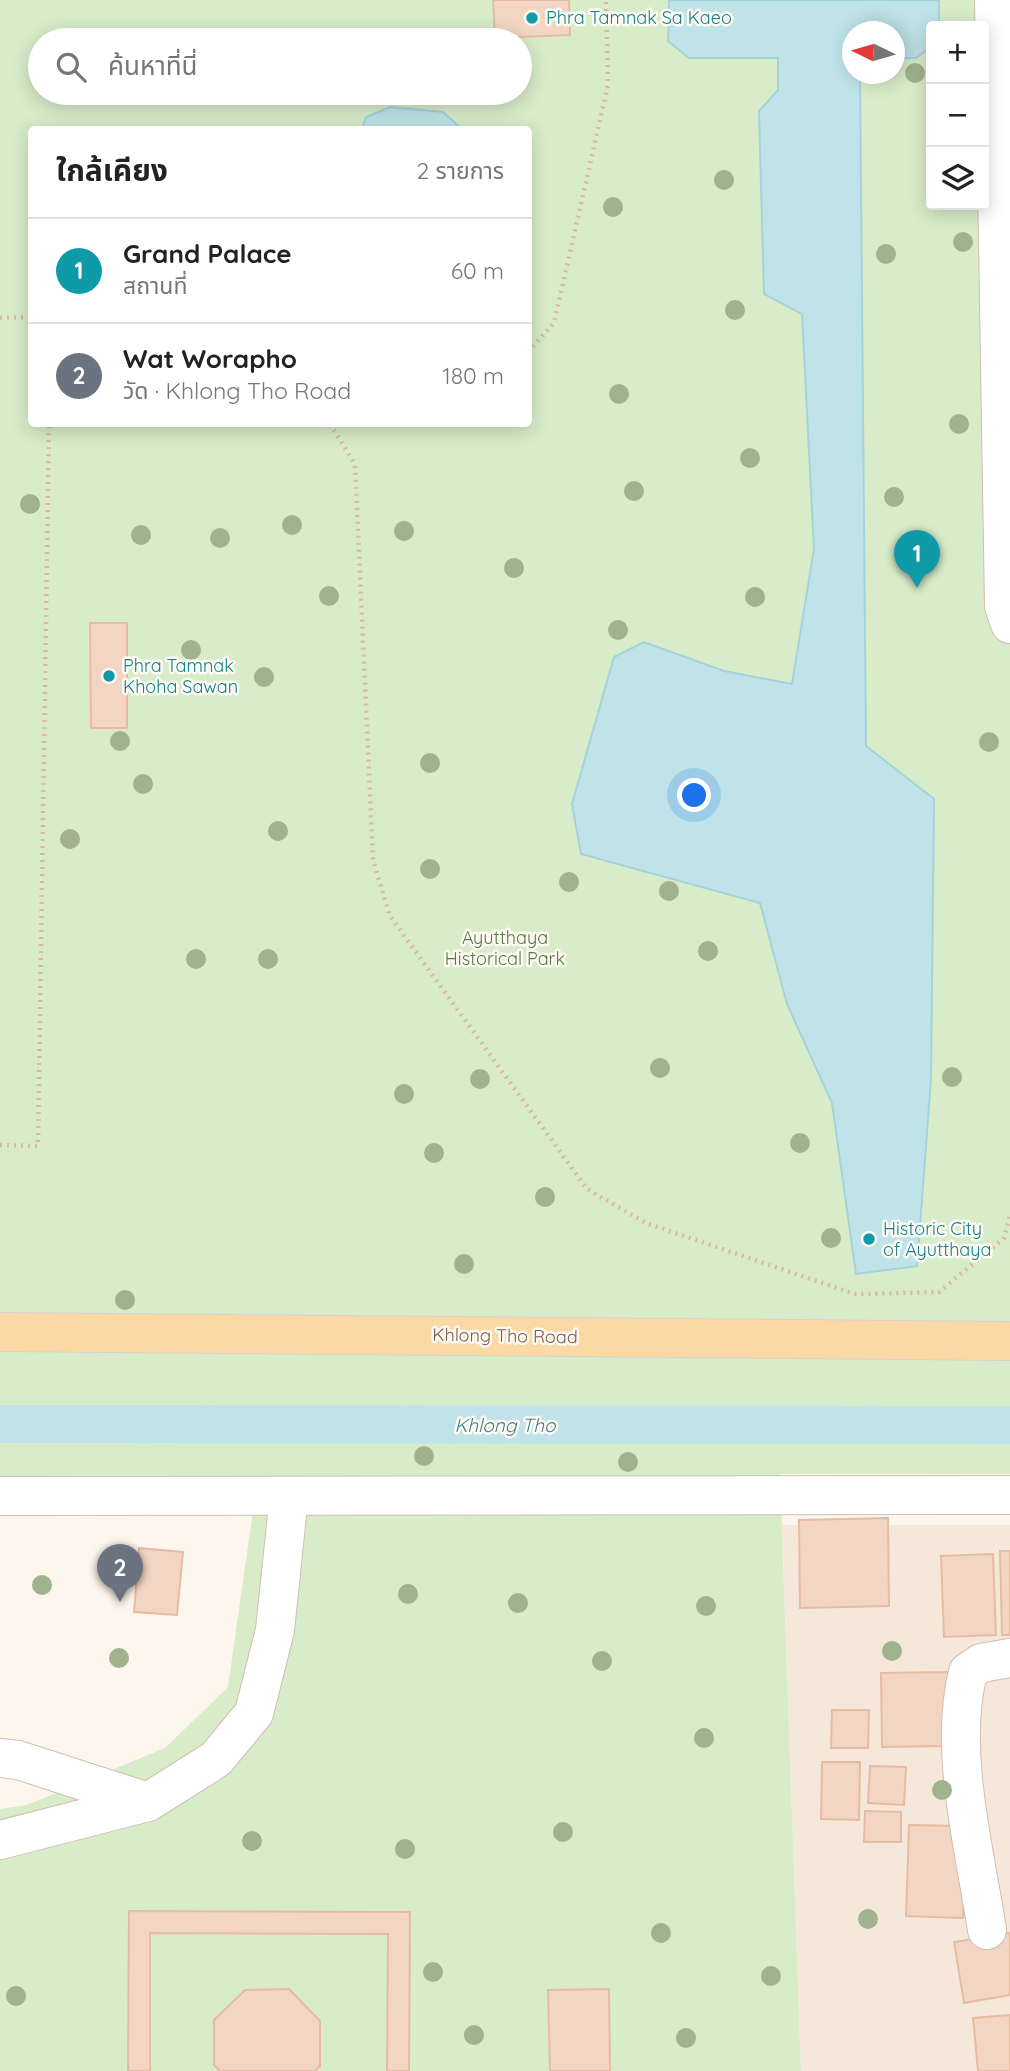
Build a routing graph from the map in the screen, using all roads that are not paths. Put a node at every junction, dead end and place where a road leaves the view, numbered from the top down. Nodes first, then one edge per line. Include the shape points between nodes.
1 (994, 0) edge
2 (1010, 624) edge
3 (0, 1332) edge
4 (1010, 1341) edge
5 (1010, 1495) edge
6 (0, 1496) edge
7 (289, 1496) junction
8 (1010, 1658) edge
9 (0, 1758) edge
10 (148, 1802) junction
11 (0, 1840) edge
12 (987, 1930) dead end

1 - 2 street via 1004,606
3 - 4 main road, Khlong Tho Road
5 - 7 street
6 - 7 street
7 - 10 street via 275,1630 254,1713 216,1759
8 - 12 street via 981,1663 968,1672 961,1713 963,1767
9 - 10 street
10 - 11 street

